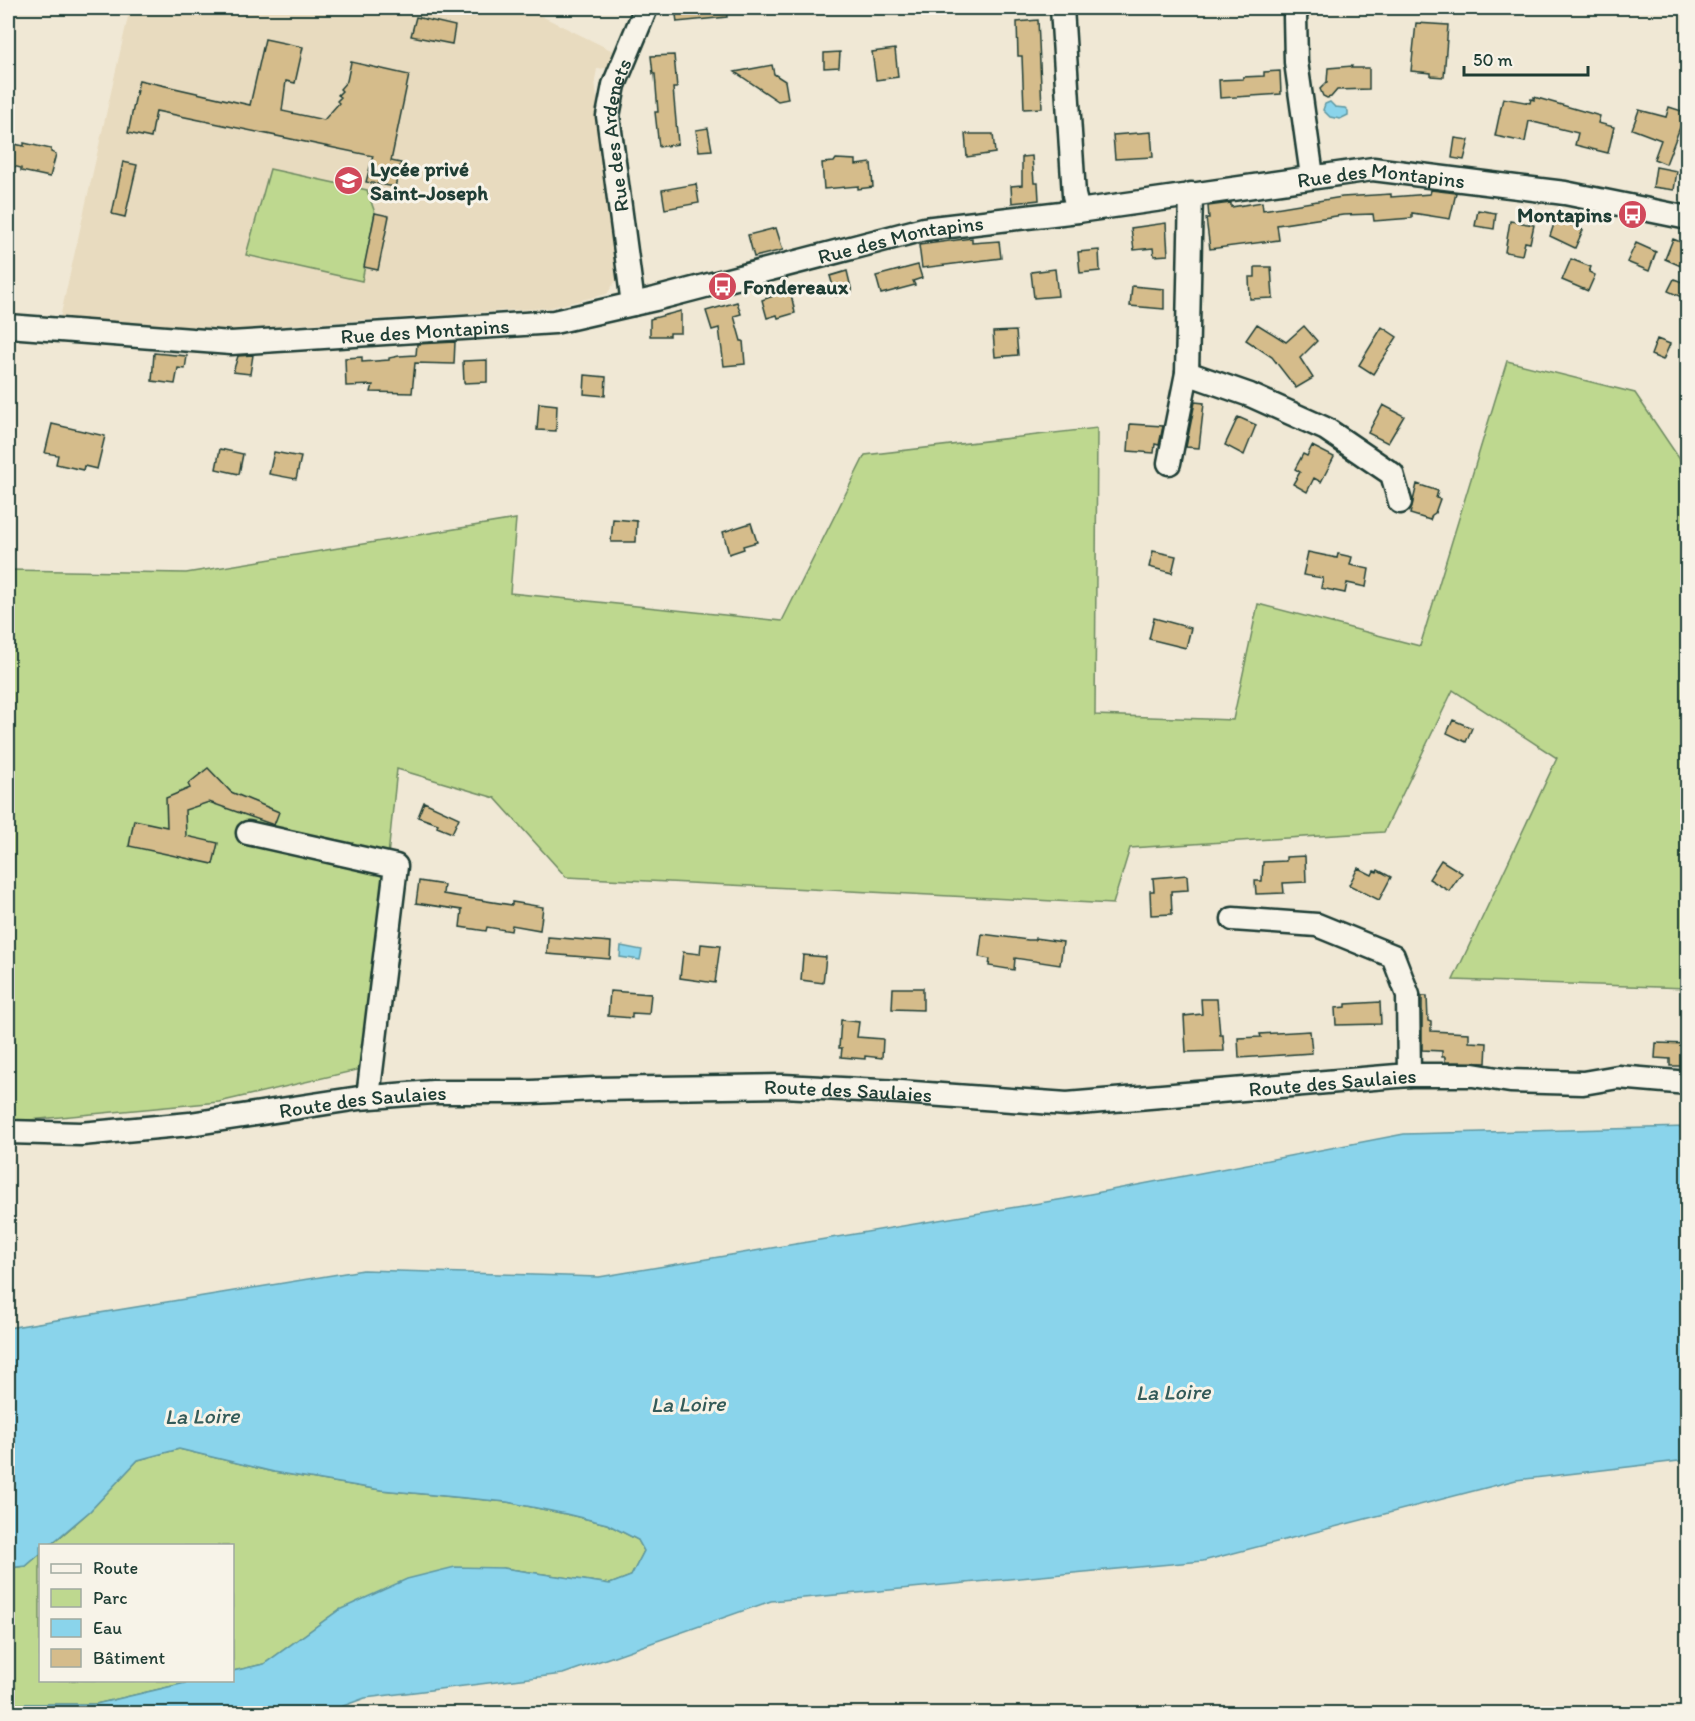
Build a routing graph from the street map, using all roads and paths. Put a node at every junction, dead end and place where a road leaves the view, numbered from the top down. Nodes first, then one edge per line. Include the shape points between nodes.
1 (646, 8) edge
2 (1062, 8) edge
3 (1298, 8) edge
4 (1312, 176) junction
5 (1191, 194) junction
6 (1077, 211) junction
7 (1688, 218) edge
8 (633, 304) junction
9 (8, 327) edge
10 (1187, 373) junction
11 (1168, 463) dead end
12 (1400, 502) dead end
13 (248, 833) dead end
14 (1233, 919) dead end
15 (1409, 1075) junction
16 (1688, 1083) edge
17 (368, 1097) junction
18 (8, 1132) edge

1 - 8 street, Rue des Ardenets via 614,85 608,116
2 - 6 street
3 - 4 street via 1296,62
4 - 5 street, Rue des Montapins
4 - 7 street, Rue des Montapins via 1373,169 1565,194
5 - 6 street, Rue des Montapins
5 - 10 street
6 - 8 street, Rue des Montapins via 924,229
8 - 9 street, Rue des Montapins via 554,322 231,343
10 - 11 street
10 - 12 street via 1250,395 1326,429 1392,474
13 - 17 street via 396,866
14 - 15 street via 1317,925 1393,956 1408,995
15 - 16 street, Route des Saulaies via 1583,1083 1618,1077
15 - 17 street, Route des Saulaies via 1067,1104 783,1086 434,1092
17 - 18 street, Route des Saulaies via 179,1125 81,1134

